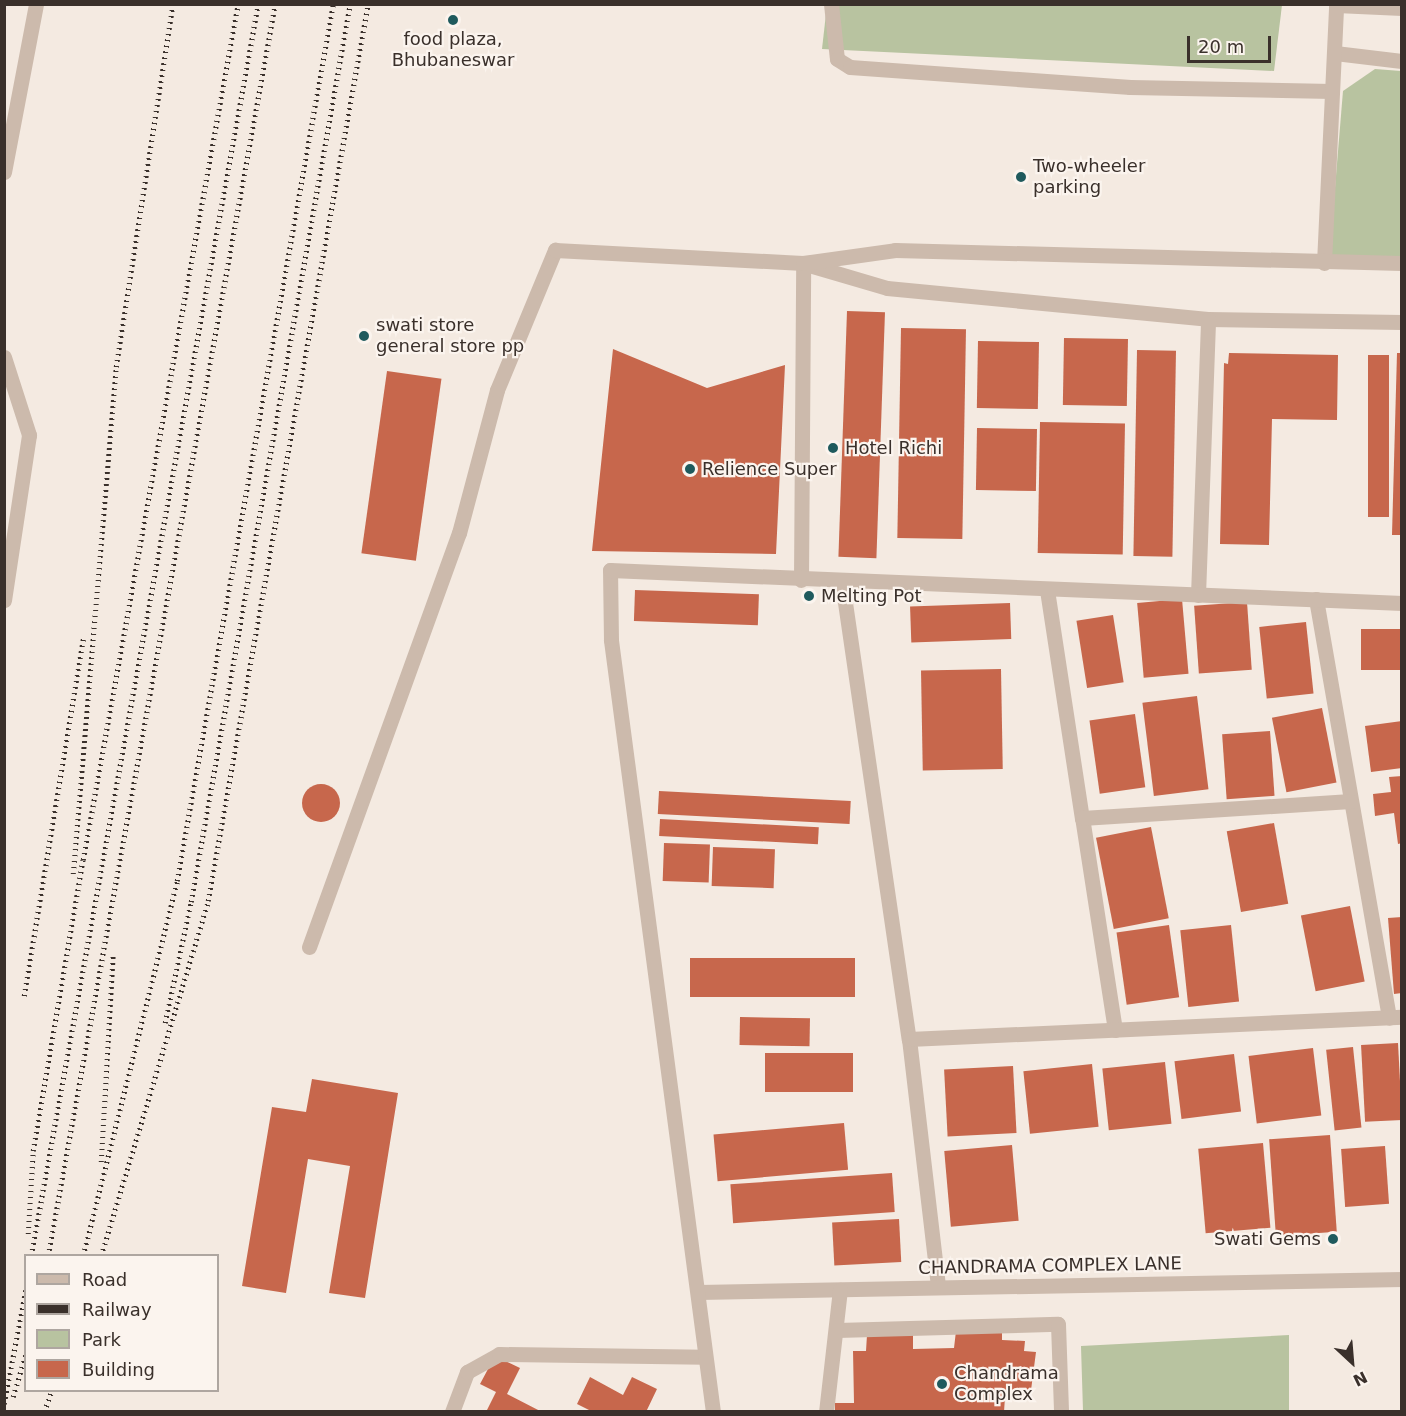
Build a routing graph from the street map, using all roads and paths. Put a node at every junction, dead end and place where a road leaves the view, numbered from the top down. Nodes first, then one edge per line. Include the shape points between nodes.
1 (36, 4) edge
2 (831, 4) edge
3 (1336, 5) edge
4 (1401, 8) edge
5 (1335, 53) junction
6 (1401, 60) edge
7 (1332, 91) junction
8 (4, 172) edge
9 (803, 263) junction
10 (1324, 263) junction
11 (1401, 263) edge
12 (1208, 319) junction
13 (1401, 322) edge
14 (4, 357) edge
15 (801, 580) junction
16 (842, 582) junction
17 (1047, 590) junction
18 (1198, 595) junction
19 (4, 600) edge
20 (1316, 600) junction
21 (1401, 603) edge
22 (1350, 801) junction
23 (1082, 818) junction
24 (309, 947) dead end
25 (1395, 1018) edge
26 (1115, 1030) junction
27 (909, 1039) junction
28 (1401, 1279) edge
29 (938, 1286) junction
30 (840, 1290) junction
31 (699, 1292) junction
32 (837, 1330) junction
33 (704, 1357) junction
34 (452, 1412) edge
35 (712, 1412) edge
36 (826, 1412) edge
37 (1061, 1412) edge

1 - 8 street
2 - 7 street via 837,59 850,67 1130,87
3 - 4 street
3 - 5 street
5 - 6 street
5 - 7 street
7 - 10 street
9 - 10 street via 895,250
9 - 12 street via 887,288
9 - 15 street
9 - 24 street via 555,250 497,390 459,533
10 - 11 street
12 - 13 street
12 - 18 street
14 - 19 street via 20,392 29,435
15 - 16 street
15 - 31 street via 610,570 611,640
16 - 17 street
16 - 27 street
17 - 18 street
17 - 23 street
18 - 20 street
20 - 21 street
20 - 22 street
22 - 23 street
22 - 25 street
23 - 26 street
25 - 26 street
26 - 27 street
27 - 29 street
28 - 29 street, CHANDRAMA COMPLEX LANE
29 - 30 street, CHANDRAMA COMPLEX LANE
30 - 31 street, CHANDRAMA COMPLEX LANE
30 - 32 street
31 - 33 street
32 - 36 street
32 - 37 street via 1058,1324
33 - 34 street via 499,1354 467,1372
33 - 35 street

